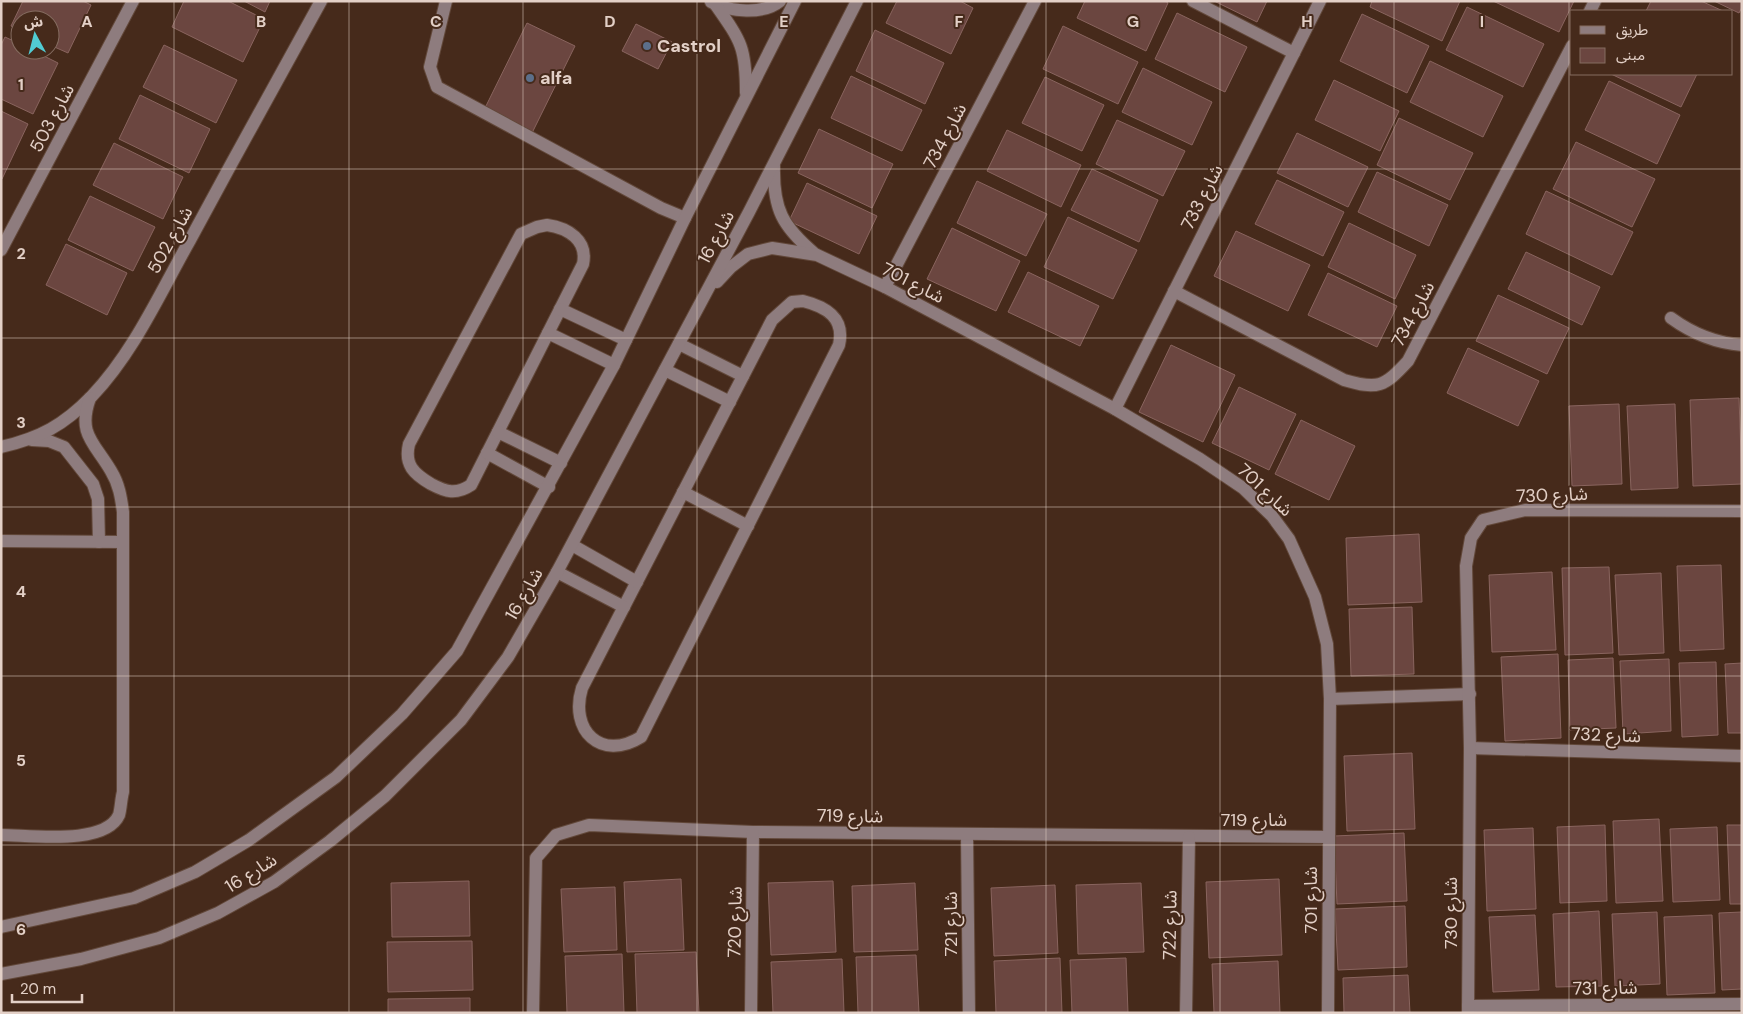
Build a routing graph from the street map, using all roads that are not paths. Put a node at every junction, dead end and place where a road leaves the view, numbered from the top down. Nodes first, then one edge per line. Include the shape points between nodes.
1 (134, 1) edge
2 (321, 1) edge
3 (446, 1) edge
4 (780, 1) edge
5 (795, 1) edge
6 (857, 1) edge
7 (1035, 1) edge
8 (1193, 1) edge
9 (1320, 1) edge
10 (712, 3) edge
11 (1570, 50) edge
12 (1294, 53) junction
13 (746, 96) junction
14 (774, 162) junction
15 (685, 218) junction
16 (1, 250) edge
17 (817, 255) junction
18 (885, 287) junction
19 (1174, 291) junction
20 (704, 297) junction
21 (560, 309) junction
22 (1671, 318) dead end
23 (548, 333) junction
24 (626, 340) junction
25 (679, 344) junction
26 (1742, 346) edge
27 (614, 364) junction
28 (665, 370) junction
29 (743, 376) junction
30 (90, 398) junction
31 (730, 402) junction
32 (1115, 409) junction
33 (498, 432) junction
34 (32, 440) junction
35 (1, 447) edge
36 (487, 453) junction
37 (561, 463) junction
38 (549, 487) junction
39 (683, 492) junction
40 (1742, 511) edge
41 (748, 526) junction
42 (1, 541) edge
43 (99, 542) junction
44 (123, 542) junction
45 (572, 545) junction
46 (557, 572) junction
47 (637, 582) junction
48 (624, 607) junction
49 (1470, 694) junction
50 (1330, 699) junction
51 (1470, 748) junction
52 (1742, 756) edge
53 (753, 832) junction
54 (1, 835) edge
55 (967, 835) junction
56 (1189, 837) junction
57 (1329, 837) junction
58 (1, 927) edge
59 (1, 974) edge
60 (1742, 1004) edge
61 (1468, 1010) edge
62 (532, 1013) edge
63 (751, 1013) edge
64 (969, 1013) edge
65 (1186, 1013) edge
66 (1328, 1013) edge

1 - 16 street, شارع 503
2 - 30 street, شارع 502 via 150,311 115,370
3 - 15 street via 430,67 437,87
4 - 10 street via 763,10
5 - 13 street, شارع 16
6 - 14 street, شارع 16
7 - 18 street, شارع 734
8 - 12 street
9 - 12 street, شارع 733
10 - 13 street via 739,38 745,57
11 - 19 street, شارع 734 via 1408,361 1389,381 1367,386 1344,380
12 - 19 street, شارع 733
13 - 15 street, شارع 16
14 - 17 street, شارع 701 via 774,192 783,219 795,236
14 - 20 street, شارع 16
15 - 24 street, شارع 16
17 - 18 street, شارع 701
17 - 20 street, شارع 701 via 772,248 748,254 731,267
18 - 32 street, شارع 701
19 - 32 street, شارع 733
20 - 25 street, شارع 16
21 - 23 street
21 - 24 street
21 - 36 street via 583,264 584,250 577,237 558,227 537,227 522,234 409,444 408,461 416,476 441,489 456,492 471,485
22 - 26 street via 1705,338
23 - 27 street
23 - 33 street
24 - 27 street, شارع 16
25 - 28 street, شارع 16
25 - 29 street
27 - 37 street, شارع 16
28 - 31 street
28 - 45 street, شارع 16
29 - 31 street
29 - 41 street via 772,320 792,302 815,304 836,317 840,345
30 - 34 street, شارع 502 via 64,421
30 - 44 street via 85,428 121,492
31 - 39 street
32 - 50 street, شارع 701 via 1243,488 1272,516 1289,539 1315,597 1327,644
33 - 36 street
33 - 37 street
34 - 35 street, شارع 502
34 - 43 street via 64,446 93,484 98,499
36 - 38 street
37 - 38 street, شارع 16
38 - 58 street, شارع 16 via 457,651 402,714 336,777 249,840 195,872 134,898
39 - 41 street
39 - 47 street
40 - 49 street, شارع 730 via 1525,510 1483,520 1471,538 1466,566
41 - 48 street via 641,737 628,745 613,747 591,738 582,727 578,701
42 - 43 street
43 - 44 street
44 - 54 street via 123,792 119,815 104,830 84,836
45 - 46 street, شارع 16
45 - 47 street
46 - 48 street
46 - 59 street, شارع 16 via 508,657 461,720 386,796 274,882 218,913 159,938 81,959
47 - 48 street
49 - 50 street
49 - 51 street, شارع 730
50 - 57 street, شارع 701
51 - 52 street, شارع 732
51 - 61 street, شارع 730
53 - 55 street, شارع 719
53 - 62 street, شارع 719 via 589,825 556,835 536,858
53 - 63 street, شارع 720
55 - 56 street, شارع 719
55 - 64 street, شارع 721
56 - 57 street, شارع 719
56 - 65 street, شارع 722
57 - 66 street, شارع 701
60 - 61 street, شارع 731

